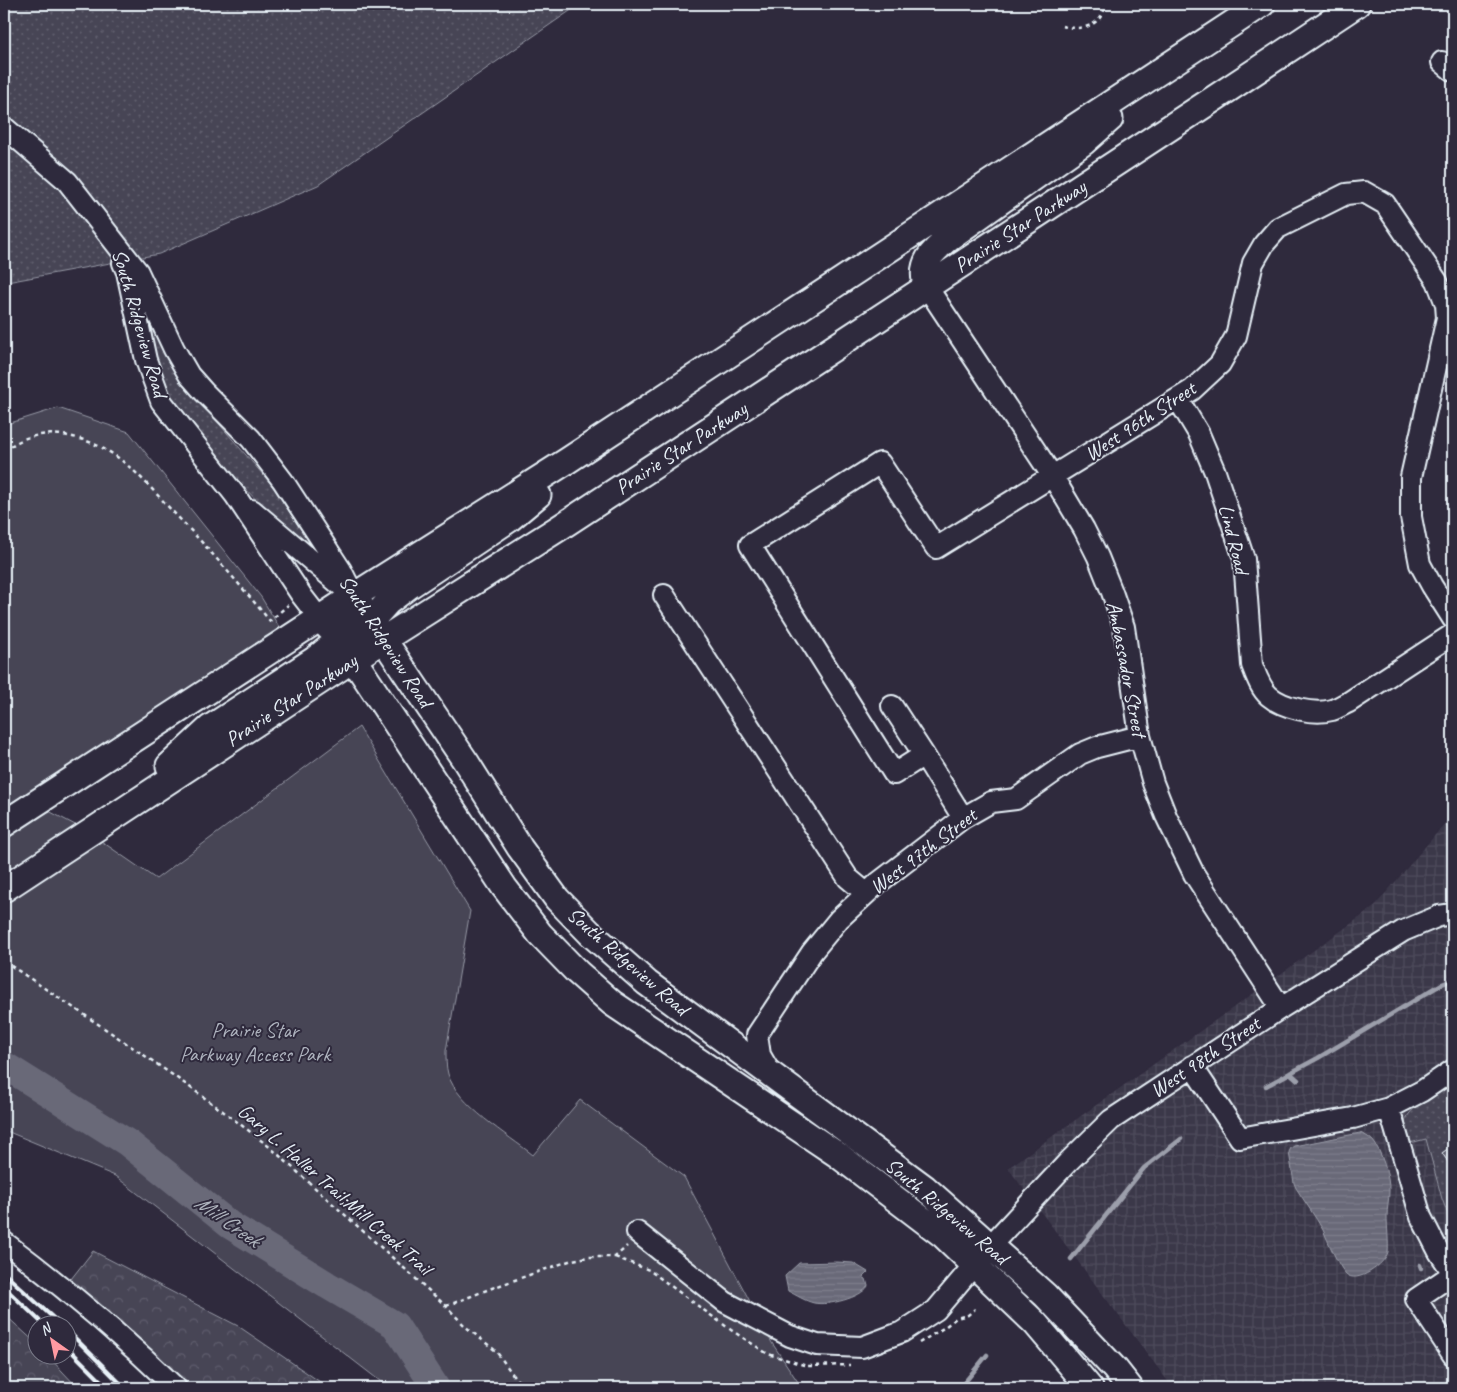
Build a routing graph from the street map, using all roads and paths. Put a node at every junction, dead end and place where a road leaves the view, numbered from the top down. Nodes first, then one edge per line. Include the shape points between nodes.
1 (1106, 4) edge
2 (1262, 4) edge
3 (1334, 4) edge
4 (1357, 4) edge
5 (1062, 26) dead end
6 (1136, 86) junction
7 (1215, 98) junction
8 (4, 127) edge
9 (114, 241) junction
10 (927, 287) junction
11 (1449, 303) edge
12 (1178, 399) junction
13 (4, 451) edge
14 (566, 461) junction
15 (1053, 477) junction
16 (235, 495) junction
17 (664, 595) dead end
18 (354, 596) junction
19 (290, 604) dead end
20 (319, 618) junction
21 (1453, 618) edge
22 (379, 623) junction
23 (1453, 634) edge
24 (340, 639) junction
25 (353, 660) junction
26 (892, 706) dead end
27 (1140, 736) junction
28 (924, 755) junction
29 (135, 802) junction
30 (963, 818) junction
31 (4, 824) edge
32 (4, 889) edge
33 (866, 893) junction
34 (1453, 914) edge
35 (4, 962) edge
36 (1281, 1008) junction
37 (757, 1035) junction
38 (724, 1040) junction
39 (1192, 1066) junction
40 (1453, 1070) edge
41 (772, 1075) junction
42 (1389, 1108) junction
43 (637, 1232) joint
44 (4, 1242) edge
45 (990, 1246) junction
46 (974, 1265) junction
47 (1453, 1274) edge
48 (446, 1306) junction
49 (1453, 1355) edge
50 (176, 1388) edge
51 (529, 1388) edge
52 (1090, 1388) edge
53 (1130, 1388) edge

1 - 5 path via 1098,20 1088,27
2 - 6 main road
3 - 7 main road
4 - 7 main road, Prairie Star Parkway
6 - 10 main road via 1126,106 1084,142 933,252 925,266
6 - 14 main road
7 - 10 main road, Prairie Star Parkway
8 - 9 street via 68,181
9 - 16 street, South Ridgeview Road via 127,272 146,360 161,401
9 - 18 street, South Ridgeview Road via 138,272 189,375 251,439 283,481 341,570
10 - 15 street, Ambassador Street
10 - 22 main road, Prairie Star Parkway via 425,612
11 - 12 street, West 96th Street via 1385,204 1364,192 1346,194 1278,228 1264,244 1253,263 1236,336 1220,364
11 - 21 street via 1410,477 1411,517 1420,564
12 - 15 street, West 96th Street
12 - 23 street, Lind Road via 1199,434 1215,472 1244,559 1252,665 1268,696 1307,712 1331,710 1350,702
13 - 19 path via 17,442 46,434 79,438 102,448 132,470 209,549 270,621
14 - 18 main road
14 - 22 main road via 545,489 508,520 388,602
15 - 27 street, Ambassador Street via 1098,557 1124,627
15 - 28 street, West 96th Street via 936,548 880,463 750,545 894,774
16 - 18 street
16 - 20 street, South Ridgeview Road
17 - 33 street via 848,878
18 - 20 main road
18 - 22 main road, South Ridgeview Road
18 - 24 main road via 352,619
20 - 24 main road, South Ridgeview Road
20 - 31 main road
22 - 25 main road, Prairie Star Parkway
22 - 38 main road, South Ridgeview Road via 520,848 557,899 590,933 648,983
24 - 25 main road, South Ridgeview Road
24 - 29 main road via 314,660 210,728
25 - 29 main road, Prairie Star Parkway
25 - 46 main road, South Ridgeview Road via 504,887 540,934 577,972 612,1003 838,1155 943,1235
26 - 28 street
27 - 30 street, West 97th Street via 1080,754 1016,799 991,802
27 - 36 street, Ambassador Street via 1153,784 1179,845
28 - 30 street
29 - 32 main road, Prairie Star Parkway
30 - 33 street, West 97th Street
33 - 37 street, West 97th Street via 812,952
34 - 36 street, West 98th Street via 1439,916 1403,931
35 - 48 path, Gary L. Haller Trail;Mill Creek Trail via 142,1054 253,1134
36 - 39 street, West 98th Street
37 - 38 street
37 - 41 street via 760,1055
38 - 41 main road, South Ridgeview Road
39 - 42 street via 1240,1138 1353,1118
39 - 45 street, West 98th Street via 1111,1120
40 - 42 street
41 - 45 main road, South Ridgeview Road via 925,1188
42 - 47 street via 1421,1217
43 - 46 street, West 98th Street via 725,1302 790,1336 817,1345 862,1347 902,1332 936,1310
43 - 48 path via 615,1257 572,1260
44 - 50 street via 51,1277
45 - 46 street, West 98th Street
45 - 53 main road, South Ridgeview Road via 1045,1296
46 - 52 main road, South Ridgeview Road via 1035,1323
47 - 49 street via 1416,1299
48 - 51 path, Gary L. Haller Trail;Mill Creek Trail via 496,1352 516,1379

